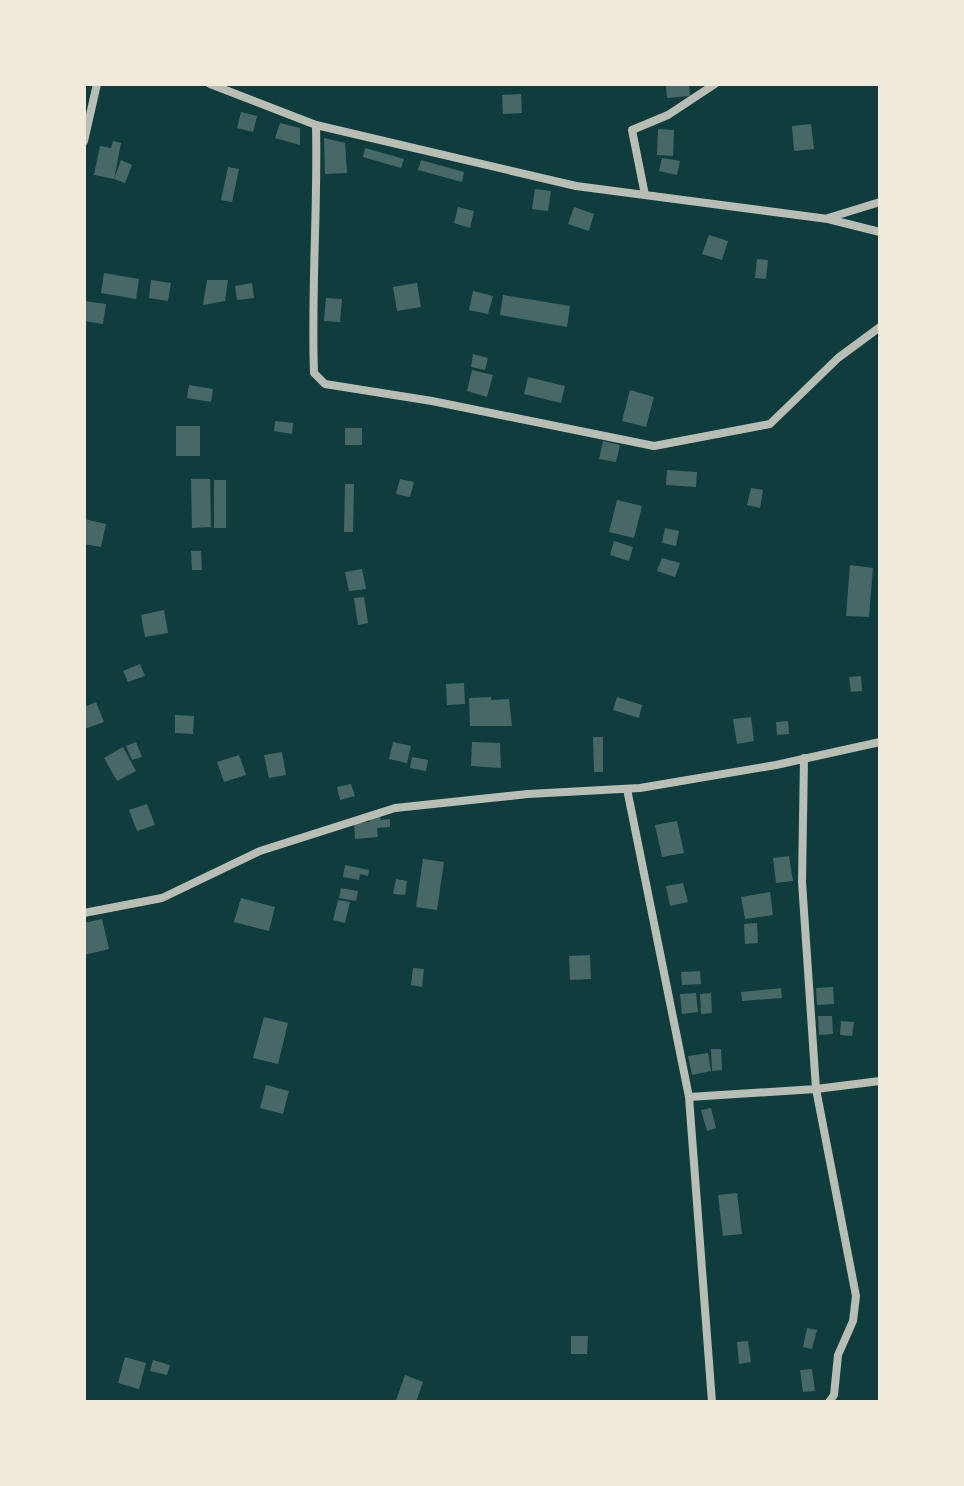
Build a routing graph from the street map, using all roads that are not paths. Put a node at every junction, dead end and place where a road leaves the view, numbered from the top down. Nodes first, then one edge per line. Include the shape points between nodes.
1 (97, 84) edge
2 (210, 84) edge
3 (715, 84) edge
4 (316, 125) junction
5 (84, 141) edge
6 (645, 195) junction
7 (880, 202) edge
8 (828, 219) junction
9 (880, 232) edge
10 (880, 327) edge
11 (880, 742) edge
12 (804, 758) junction
13 (627, 789) junction
14 (84, 913) edge
15 (880, 1081) edge
16 (816, 1089) junction
17 (689, 1097) junction
18 (712, 1402) edge
19 (829, 1402) edge

1 - 5 street
2 - 4 street
3 - 6 street via 668,115 632,130
4 - 6 street via 576,186
4 - 10 street via 312,321 314,373 325,384 654,446 770,424 838,358
6 - 8 street
7 - 8 street
8 - 9 street
11 - 12 street
12 - 13 street
12 - 16 street via 802,882
13 - 14 street via 395,808 260,851 162,898
13 - 17 street
15 - 16 street
16 - 17 street
16 - 19 street via 856,1296
17 - 18 street

